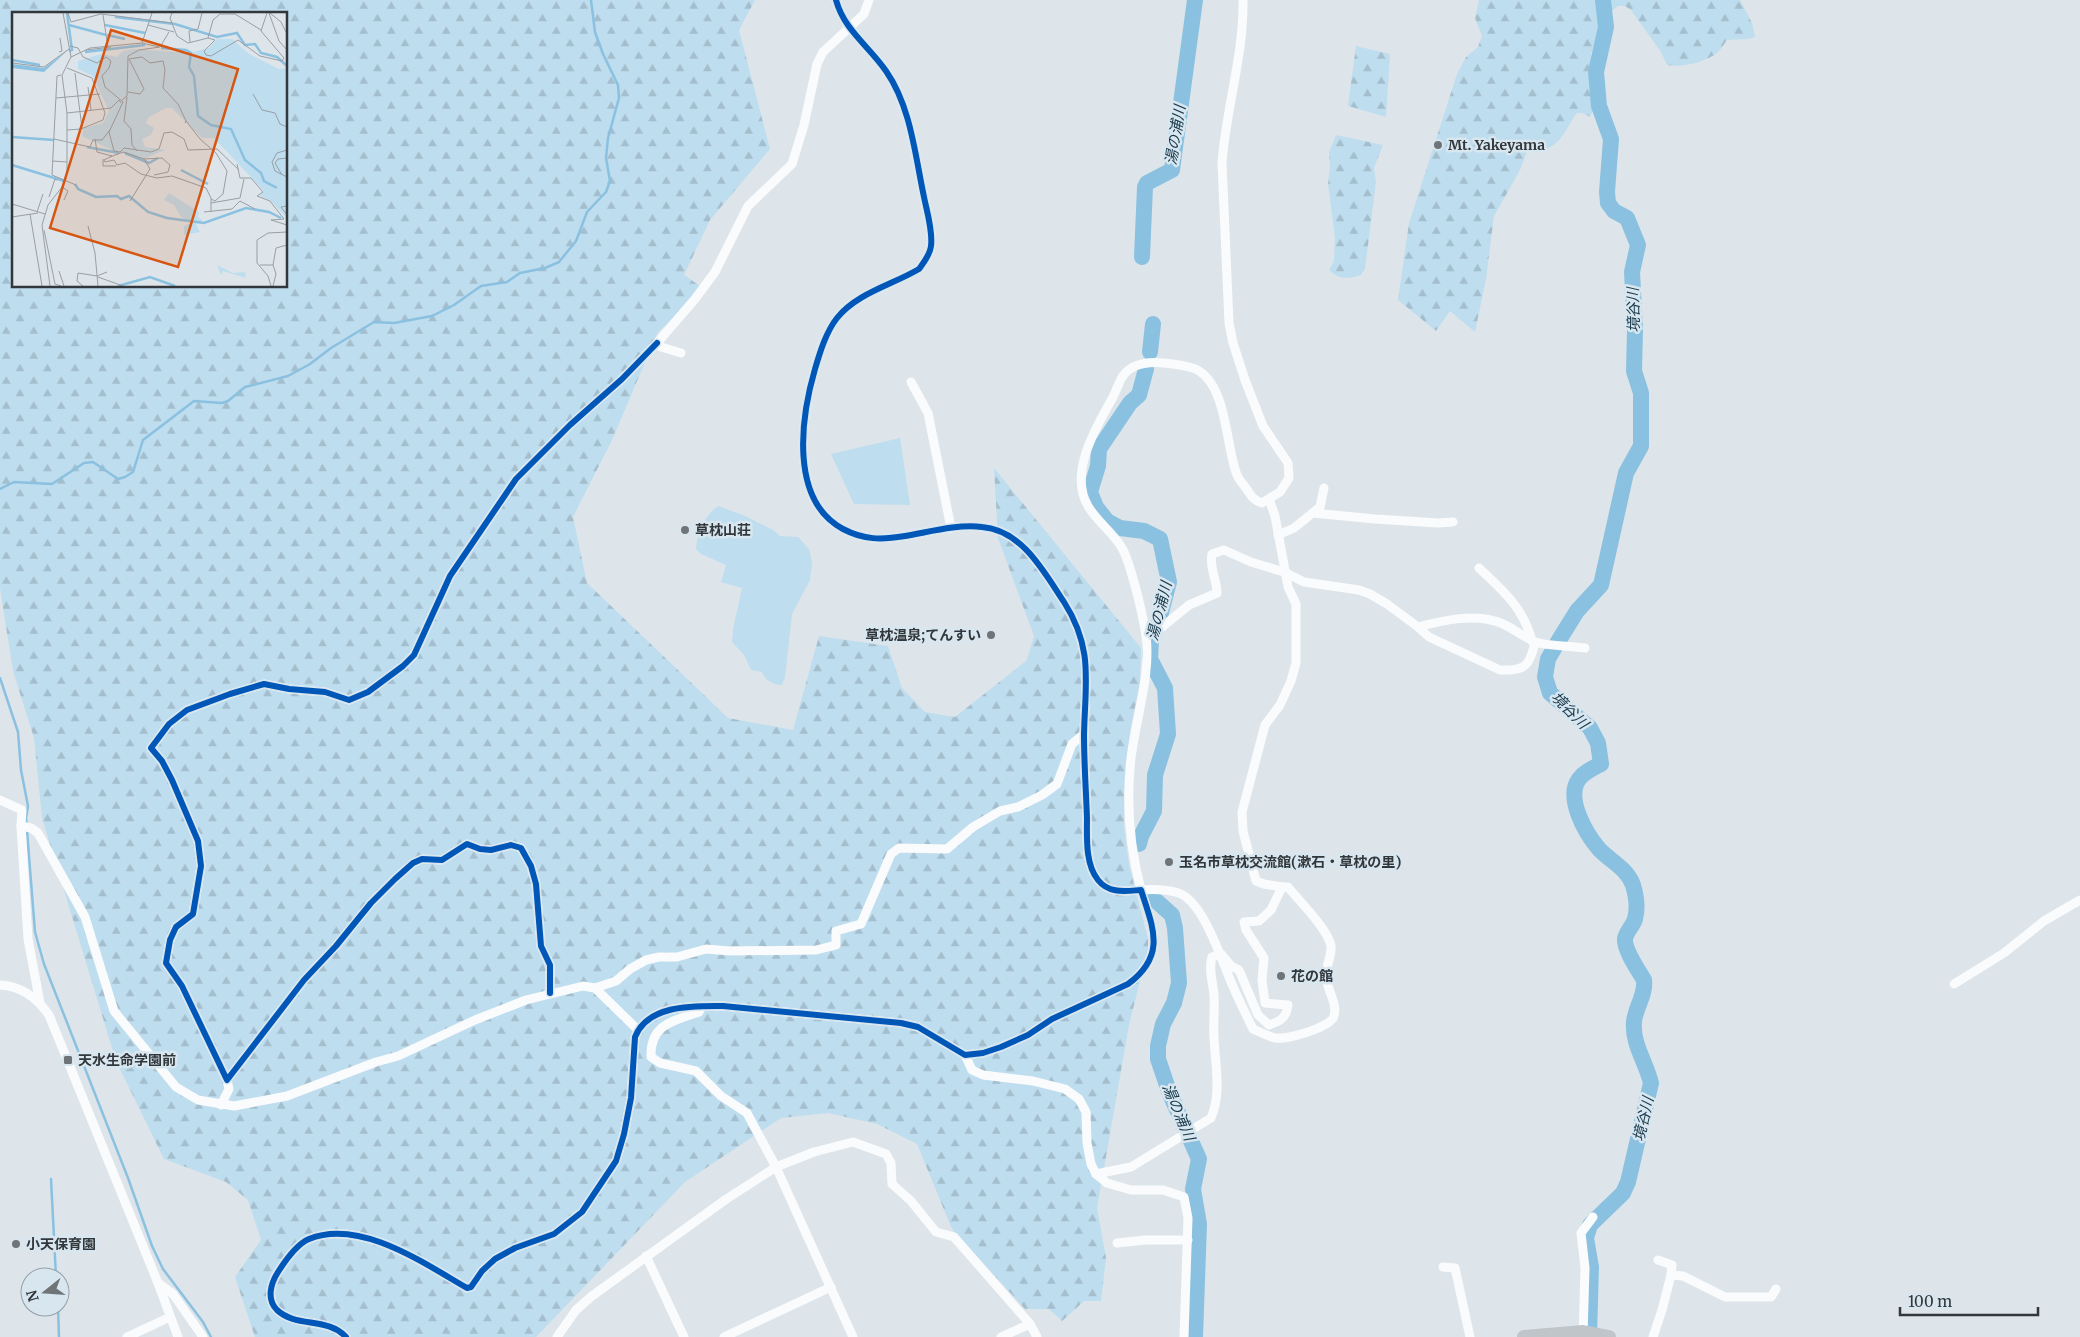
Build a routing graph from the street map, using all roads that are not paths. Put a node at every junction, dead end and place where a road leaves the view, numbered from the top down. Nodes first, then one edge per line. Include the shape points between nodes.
1 (836, 0) edge
2 (869, 0) edge
3 (1243, 0) edge
4 (850, 30) junction
5 (657, 343) junction
6 (681, 353) dead end
7 (911, 382) dead end
8 (1324, 488) dead end
9 (1269, 500) junction
10 (1313, 513) junction
11 (1453, 522) dead end
12 (950, 528) junction
13 (1278, 535) junction
14 (1479, 568) dead end
15 (1284, 572) junction
16 (1418, 627) junction
17 (1151, 633) junction
18 (1533, 641) junction
19 (1585, 648) dead end
20 (1084, 734) junction
21 (0, 800) edge
22 (25, 827) junction
23 (1282, 887) junction
24 (1141, 890) junction
25 (2080, 900) edge
26 (1220, 954) junction
27 (1954, 984) dead end
28 (0, 985) edge
29 (595, 988) junction
30 (550, 993) junction
31 (40, 1003) junction
32 (702, 1006) junction
33 (638, 1030) junction
34 (965, 1055) junction
35 (227, 1080) junction
36 (221, 1105) junction
37 (776, 1167) junction
38 (1096, 1174) junction
39 (1592, 1217) dead end
40 (1188, 1240) junction
41 (1117, 1243) dead end
42 (646, 1256) junction
43 (1658, 1260) dead end
44 (1443, 1267) dead end
45 (1671, 1275) junction
46 (158, 1282) junction
47 (831, 1288) junction
48 (1776, 1289) dead end
49 (170, 1317) junction
50 (1030, 1324) junction
51 (1584, 1334) edge
52 (1603, 1336) edge
53 (127, 1337) edge
54 (178, 1337) edge
55 (203, 1337) edge
56 (346, 1337) edge
57 (557, 1337) edge
58 (684, 1337) edge
59 (724, 1337) edge
60 (853, 1337) edge
61 (1002, 1337) edge
62 (1037, 1337) edge
63 (1184, 1337) edge
64 (1470, 1337) edge
65 (1524, 1337) edge
66 (1653, 1337) edge

1 - 4 street
2 - 4 street via 864,14
3 - 9 street via 1243,30 1222,163 1229,322 1262,426 1288,463 1289,478 1280,492
4 - 5 street via 823,52 817,64 792,164 748,206 715,272
4 - 12 street via 886,70 904,106 931,246 926,261 919,269 853,302 833,324 818,360 803,424 805,470 814,498 824,515 860,538 899,537
5 - 6 street via 661,348
5 - 35 street via 516,479 450,576 414,655 403,666 368,692 349,700 325,692 264,684 230,694 187,710 169,724 151,748 172,780 198,841 201,866 193,914 176,927 166,963 182,986
7 - 12 street via 928,413
8 - 10 street via 1320,508
9 - 13 street
9 - 17 street via 1262,504 1254,501 1238,476 1221,404 1212,384 1200,371 1151,362 1137,364 1122,377 1086,452 1082,488 1087,505 1123,550
10 - 11 street
10 - 13 street via 1294,528
12 - 20 street via 982,526 1013,537 1034,559 1064,602 1085,651
13 - 15 street
14 - 18 street via 1514,602
15 - 16 street via 1304,582 1370,594
15 - 17 street via 1224,550 1212,554 1210,562 1217,593 1189,605
15 - 23 street via 1296,604 1296,663 1280,704 1265,725 1242,812 1243,831 1256,880
16 - 18 street via 1476,618 1501,623
16 - 18 street via 1429,637 1500,670 1524,668 1532,659
17 - 24 street via 1131,760 1129,808 1134,863
18 - 19 street
20 - 24 street via 1087,836 1093,871 1102,884 1115,891
20 - 29 street via 1072,744 1057,784 1042,795 994,815 946,849 898,848 891,854 860,924 836,931 836,945 816,950 706,949 677,957 659,957 646,960 616,981
21 - 22 street via 22,810
22 - 31 street via 28,940
22 - 36 street via 38,833 85,918 114,1011 176,1087 198,1100
23 - 26 street via 1270,910 1259,921 1244,922 1264,958 1265,1002 1288,1005 1281,1020 1269,1024 1258,1015 1239,970
23 - 26 street via 1288,887 1330,942 1326,977 1334,1016 1330,1023 1276,1038 1253,1029
24 - 26 street via 1160,889 1185,896 1200,915
24 - 34 street via 1154,952 1140,976 1052,1019 1028,1035 983,1053
25 - 27 street
26 - 38 street via 1212,957 1210,963 1218,1081 1216,1107 1211,1118 1131,1167
28 - 31 street via 25,991
29 - 30 street via 583,986
29 - 33 street
30 - 35 street via 550,965 541,946 536,884 521,848 511,845 491,850 467,844 442,860 413,862 395,879 304,980
30 - 36 street via 475,1020 398,1056 287,1096 234,1106
31 - 46 street via 60,1037
32 - 33 street via 656,1014
32 - 34 street via 901,1023 918,1027
32 - 37 street via 699,1012 666,1023 655,1034 651,1045 652,1057 660,1063 696,1072 721,1096 747,1113
33 - 56 street via 624,1134 616,1160 587,1205 554,1234 495,1259 471,1287 467,1288 376,1240 353,1234 309,1239 298,1247 271,1283 271,1297 276,1309 291,1318 326,1325
34 - 38 street via 972,1070 983,1075 1033,1081 1065,1089 1080,1099 1086,1112 1087,1143
35 - 36 street via 229,1089
37 - 42 street
37 - 47 street
37 - 50 street via 814,1152 853,1142 886,1154 891,1163 892,1184 936,1232 954,1237
38 - 40 street via 1107,1183 1132,1190 1163,1190 1184,1197
39 - 51 street via 1580,1234 1585,1268
40 - 41 street
40 - 63 street
42 - 57 street via 576,1310
42 - 58 street
43 - 45 street via 1672,1265
44 - 64 street via 1455,1268
45 - 48 street via 1683,1276 1725,1296 1771,1297
45 - 66 street
46 - 49 street
46 - 55 street via 173,1294
47 - 59 street
47 - 60 street
49 - 53 street
49 - 54 street
50 - 61 street
50 - 62 street
51 - 52 highway
51 - 65 highway

